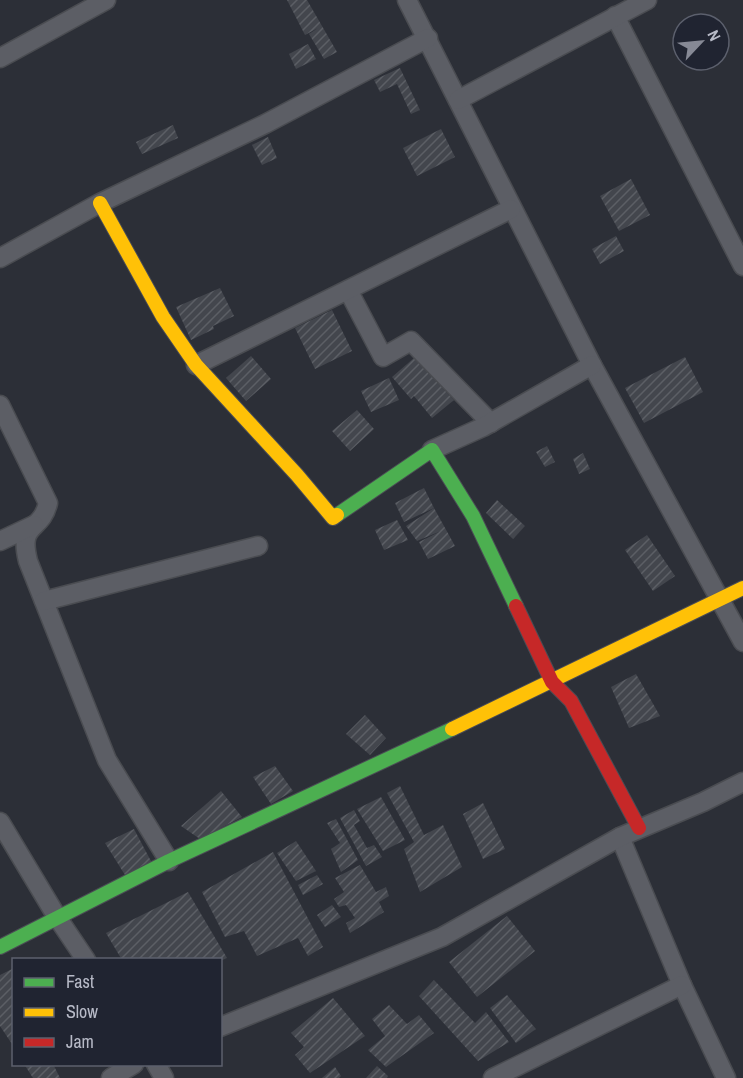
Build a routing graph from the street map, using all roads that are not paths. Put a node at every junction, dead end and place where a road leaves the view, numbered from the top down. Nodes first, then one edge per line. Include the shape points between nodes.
1 (105, 0) edge
2 (407, 0) edge
3 (647, 0) edge
4 (615, 16) junction
5 (428, 38) junction
6 (1, 55) edge
7 (458, 99) junction
8 (100, 203) junction
9 (512, 209) junction
10 (0, 258) edge
11 (743, 266) edge
12 (348, 290) junction
13 (196, 365) junction
14 (592, 365) junction
15 (0, 405) edge
16 (491, 423) junction
17 (432, 450) junction
18 (34, 525) junction
19 (0, 541) edge
20 (258, 546) dead end
21 (743, 588) edge
22 (721, 600) junction
23 (44, 601) junction
24 (743, 642) edge
25 (552, 682) junction
26 (743, 782) edge
27 (0, 822) edge
28 (639, 828) junction
29 (620, 837) junction
30 (169, 861) junction
31 (57, 917) junction
32 (0, 947) edge
33 (85, 958) edge
34 (682, 985) junction
35 (222, 1026) edge
36 (132, 1066) edge
37 (111, 1078) edge
38 (493, 1078) edge
39 (726, 1078) edge

1 - 6 street
2 - 5 street
3 - 4 street
4 - 7 street
4 - 11 street
5 - 7 street
5 - 8 street via 264,124
7 - 9 street
8 - 10 street
8 - 13 street via 162,317
9 - 12 street
9 - 14 street
12 - 13 street
12 - 16 street via 383,357 411,341
13 - 17 street via 333,518
14 - 16 street
14 - 22 street
15 - 18 street via 48,503
16 - 17 street
17 - 25 street via 473,516
18 - 19 street
18 - 23 street via 24,544
20 - 23 street
21 - 22 street
22 - 24 street
22 - 25 street
23 - 30 street via 107,760
25 - 28 street via 571,701
25 - 30 street
26 - 28 street
27 - 31 street
28 - 29 street
29 - 34 street
29 - 35 street via 441,937
30 - 31 street
31 - 32 street
31 - 33 street
34 - 38 street
34 - 39 street
36 - 37 street

